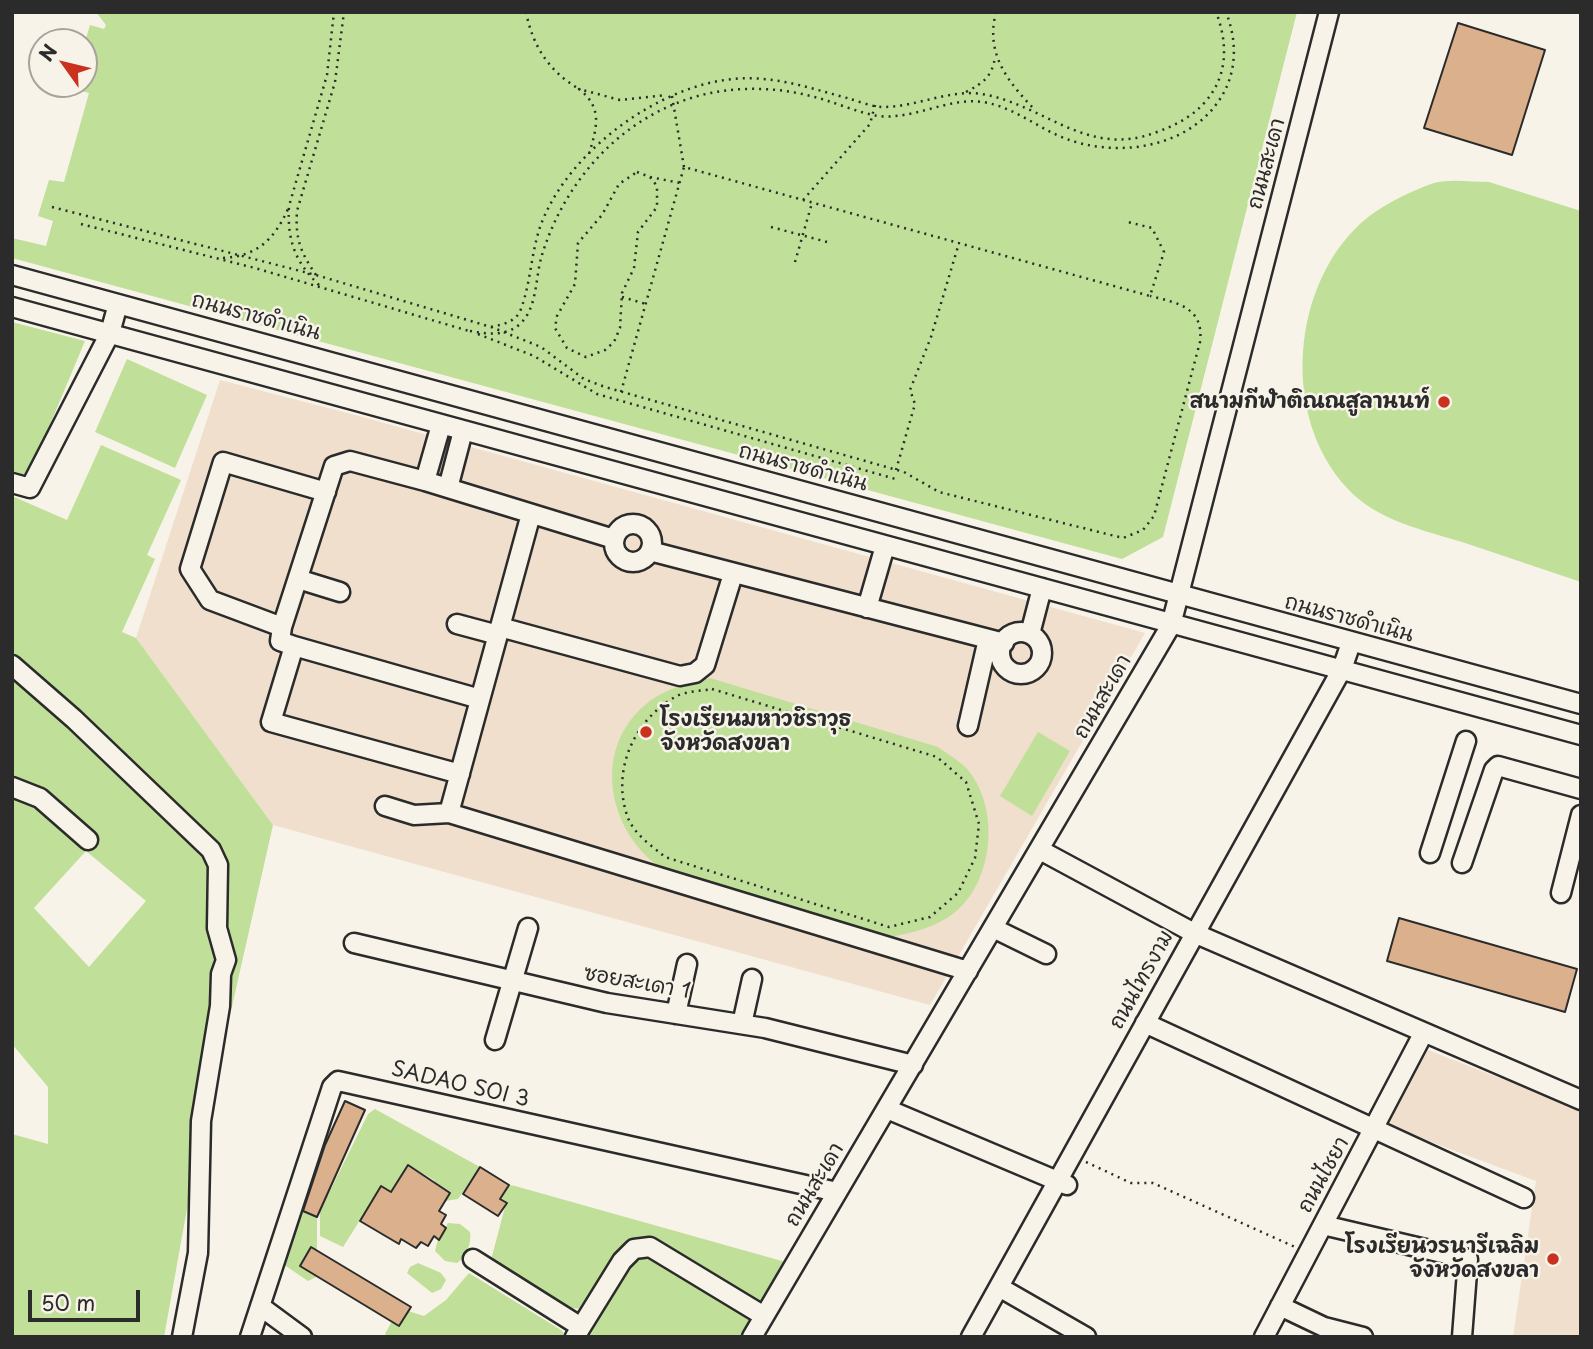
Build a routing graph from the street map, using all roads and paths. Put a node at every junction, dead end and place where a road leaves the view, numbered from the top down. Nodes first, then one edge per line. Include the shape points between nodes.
1 (334, 12) edge
2 (344, 12) edge
3 (526, 12) edge
4 (1216, 12) edge
5 (1226, 12) edge
6 (1329, 12) edge
7 (995, 13) edge
8 (995, 57) junction
9 (579, 89) junction
10 (964, 92) junction
11 (671, 94) junction
12 (875, 105) junction
13 (1037, 112) junction
14 (589, 153) junction
15 (684, 167) junction
16 (650, 177) junction
17 (680, 183) junction
18 (803, 200) junction
19 (812, 203) junction
20 (289, 206) junction
21 (52, 207) dead end
22 (1124, 221) dead end
23 (81, 224) dead end
24 (771, 227) dead end
25 (831, 243) dead end
26 (960, 243) junction
27 (217, 258) junction
28 (795, 262) dead end
29 (12, 275) edge
30 (316, 275) junction
31 (322, 288) junction
32 (1150, 296) junction
33 (622, 297) junction
34 (118, 304) junction
35 (646, 304) junction
36 (12, 307) edge
37 (491, 327) junction
38 (470, 331) junction
39 (110, 333) junction
40 (621, 392) junction
41 (441, 425) junction
42 (463, 430) junction
43 (896, 470) junction
44 (900, 480) dead end
45 (425, 481) junction
46 (12, 482) edge
47 (448, 488) junction
48 (326, 492) junction
49 (531, 514) junction
50 (614, 539) junction
51 (885, 546) junction
52 (650, 551) junction
53 (733, 574) junction
54 (298, 579) junction
55 (1042, 589) junction
56 (340, 592) dead end
57 (1178, 595) junction
58 (867, 608) junction
59 (457, 624) dead end
60 (1171, 625) junction
61 (282, 627) junction
62 (499, 631) junction
63 (1030, 634) junction
64 (996, 641) junction
65 (1351, 643) junction
66 (294, 646) junction
67 (12, 665) edge
68 (1342, 669) junction
69 (480, 698) junction
70 (1581, 704) edge
71 (968, 726) dead end
72 (1581, 736) edge
73 (1466, 741) dead end
74 (460, 774) junction
75 (12, 787) edge
76 (1581, 789) edge
77 (385, 806) dead end
78 (449, 813) junction
79 (1581, 815) edge
80 (88, 840) dead end
81 (1040, 850) junction
82 (1430, 853) dead end
83 (1462, 863) dead end
84 (1561, 892) dead end
85 (889, 927) joint
86 (528, 928) dead end
87 (993, 928) junction
88 (1194, 933) junction
89 (354, 943) dead end
90 (1046, 954) dead end
91 (687, 964) dead end
92 (968, 971) junction
93 (512, 979) junction
94 (752, 979) dead end
95 (676, 1014) junction
96 (1145, 1023) junction
97 (742, 1024) junction
98 (1423, 1034) junction
99 (495, 1040) dead end
100 (912, 1065) junction
101 (1581, 1100) edge
102 (887, 1109) junction
103 (1374, 1131) junction
104 (1072, 1155) junction
105 (1062, 1183) junction
106 (837, 1192) junction
107 (1524, 1198) dead end
108 (1323, 1224) junction
109 (1308, 1253) junction
110 (472, 1259) dead end
111 (999, 1287) junction
112 (260, 1306) junction
113 (1280, 1306) junction
114 (764, 1316) junction
115 (578, 1332) edge
116 (182, 1337) edge
117 (250, 1337) edge
118 (302, 1337) edge
119 (752, 1337) edge
120 (971, 1337) edge
121 (1086, 1337) edge
122 (1264, 1337) edge
123 (1363, 1337) edge
124 (1462, 1337) edge

1 - 20 path via 327,75
2 - 30 path via 335,82 297,211 300,253
3 - 9 path via 548,64
4 - 13 path via 1223,31 1222,75 1193,116 1125,141 1079,134
5 - 38 path via 1234,64 1220,100 1189,129 1154,144 1130,148 1080,143 1018,113 976,102 878,116 768,88 734,89 680,100 627,130 572,190 553,223 532,303 519,324 494,335
6 - 57 street, ถนนสะเดา
7 - 8 path
8 - 10 path via 986,81
8 - 13 path via 1014,89
9 - 11 path via 620,100
9 - 14 path via 594,104 597,117
10 - 12 path via 916,104
10 - 13 path
11 - 12 path via 733,79 789,80
11 - 14 path via 631,118
11 - 15 path
12 - 18 path via 870,124
14 - 37 path via 545,215 520,311 510,323
15 - 17 path
15 - 18 path
16 - 17 path
16 - 33 path via 657,186 657,207 638,232 634,268
16 - 33 path via 636,172 628,176 578,243 575,284 555,328 567,348 586,357 614,342
17 - 35 path
18 - 19 path
19 - 26 path
19 - 28 path
20 - 27 path via 264,246 237,257
20 - 31 path via 295,255
21 - 30 path
22 - 32 path via 1152,228 1164,252
23 - 27 path
24 - 25 path
26 - 32 path
26 - 43 path via 911,390 915,404
27 - 31 path
29 - 34 street, ถนนราชดำเนิน
30 - 37 path
31 - 38 path
32 - 43 path via 1183,307 1199,319 1202,330 1157,506 1143,530 1123,538 939,492
33 - 35 path
34 - 39 street
34 - 57 street, ถนนราชดำเนิน
35 - 40 path
36 - 39 street
37 - 40 path via 541,347 584,379
38 - 44 path via 534,356 597,394
39 - 41 street
39 - 46 street via 30,488
40 - 43 path
41 - 42 street
41 - 45 street
42 - 47 street
42 - 51 street
45 - 47 street
45 - 48 street via 351,461 334,466
47 - 49 street
48 - 54 street
48 - 61 street via 223,461 190,569 210,600
49 - 50 street
49 - 62 street
50 - 52 street via 615,552 628,561 641,560
50 - 52 street via 627,524 641,525 650,534
51 - 55 street
51 - 58 street
52 - 53 street
53 - 58 street
53 - 62 street via 705,665 695,673 680,676
54 - 56 street
54 - 61 street
55 - 60 street
55 - 63 street
57 - 60 street, ถนนสะเดา
57 - 65 street, ถนนราชดำเนิน
58 - 64 street
59 - 62 street
60 - 68 street
60 - 81 street, ถนนสะเดา
61 - 66 street via 280,641
62 - 69 street
63 - 64 street via 1016,633
63 - 64 street via 1042,652 1030,672 1016,673 1003,663
64 - 71 street
65 - 68 street, ถนนไทรงาม
65 - 70 street, ถนนราชดำเนิน
66 - 69 street
66 - 74 street via 271,722
67 - 116 street via 211,850 218,865 217,928 226,960 201,1121 198,1253
68 - 72 street
68 - 88 street, ถนนไทรงาม
69 - 74 street
73 - 82 street
74 - 78 street
75 - 80 street via 40,798
76 - 83 street via 1498,766
77 - 78 street via 414,814
78 - 92 street
79 - 84 street
81 - 87 street, ถนนสะเดา
81 - 88 street
85 - 85 path via 665,857 642,838 629,819 621,782 629,746 651,716 677,695 712,689 937,757 967,782 979,824 975,858 958,893 930,917
86 - 93 street
87 - 90 street
87 - 92 street, ถนนสะเดา
88 - 96 street, ถนนไทรงาม
88 - 98 street
89 - 93 street, ซอยสะเดา 1
91 - 95 street
92 - 100 street, ถนนสะเดา
93 - 95 street, ซอยสะเดา 1 via 607,1003
93 - 99 street
94 - 97 street
95 - 97 street, ซอยสะเดา 1
96 - 103 street
96 - 104 street, ถนนไทรงาม
97 - 100 street, ซอยสะเดา 1
98 - 101 street
98 - 103 street, ถนนไชยา
100 - 102 street, ถนนสะเดา
102 - 105 street
102 - 106 street, ถนนสะเดา
103 - 107 street
103 - 108 street, ถนนไชยา
104 - 105 street, ถนนไทรงาม
104 - 109 path via 1131,1183 1153,1183
105 - 111 street, ถนนไทรงาม
106 - 112 street, SADAO SOI 3 via 338,1081 332,1087
106 - 114 street, ถนนสะเดา
108 - 109 street, ถนนไชยา
108 - 124 street via 1468,1259
109 - 113 street, ถนนไชยา
110 - 115 street
111 - 120 street, ถนนไทรงาม
111 - 121 street
112 - 117 street, SADAO SOI 3
112 - 118 street
113 - 122 street, ถนนไชยา
113 - 123 street via 1324,1327
114 - 115 street via 650,1247 634,1249 622,1261
114 - 119 street, ถนนสะเดา

